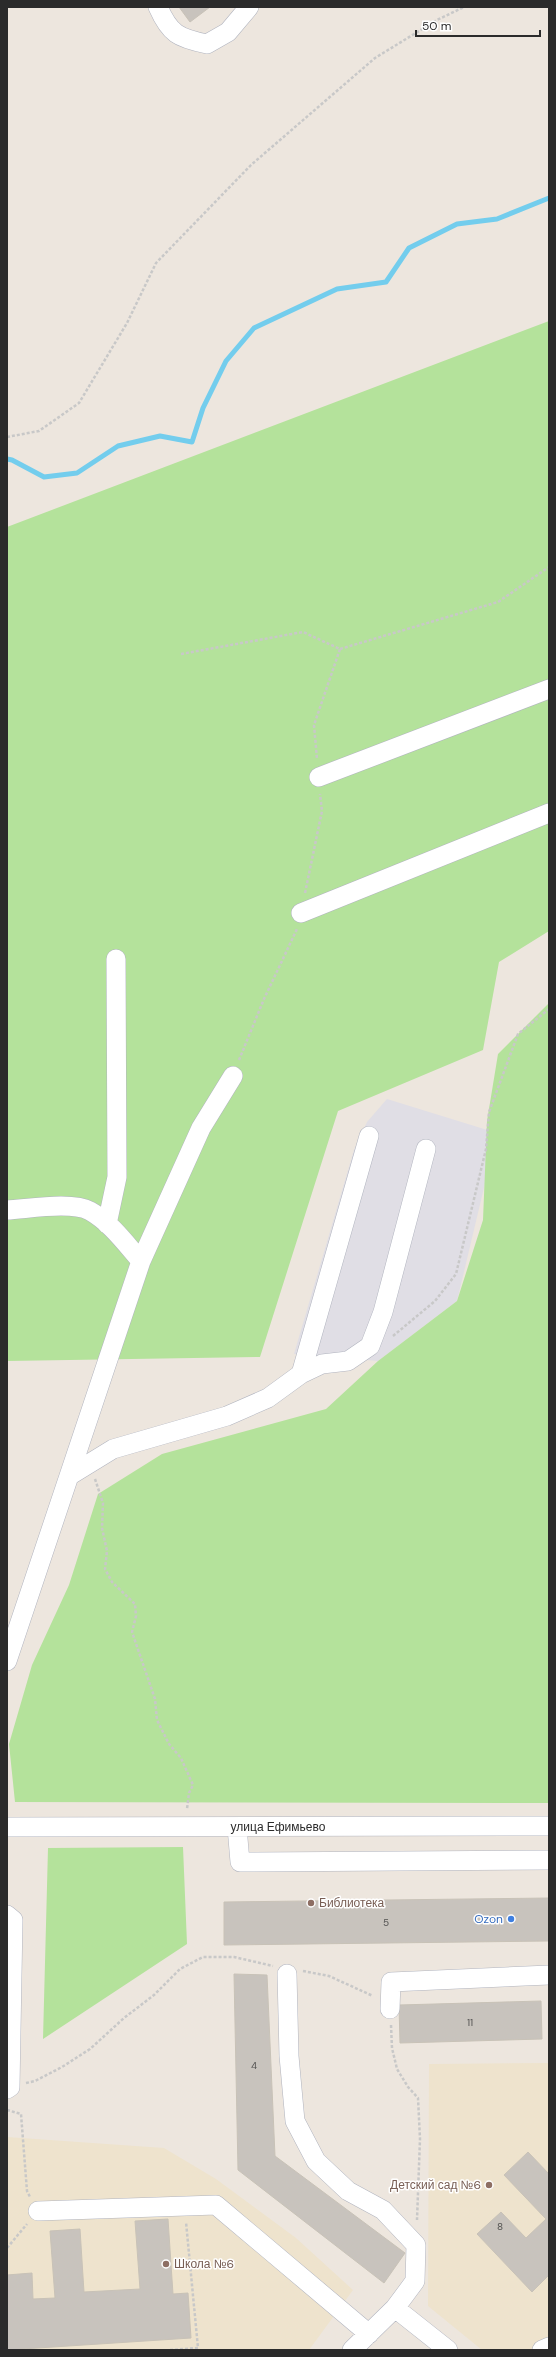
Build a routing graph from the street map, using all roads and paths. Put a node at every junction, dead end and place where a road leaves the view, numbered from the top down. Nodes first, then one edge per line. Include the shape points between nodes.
1 (158, 7) edge
2 (249, 7) edge
3 (464, 7) edge
4 (7, 437) edge
5 (549, 567) edge
6 (340, 649) junction
7 (181, 654) dead end
8 (549, 689) edge
9 (319, 777) junction
10 (549, 813) edge
11 (301, 913) junction
12 (116, 959) dead end
13 (549, 1009) edge
14 (233, 1076) joint
15 (369, 1136) dead end
16 (426, 1149) dead end
17 (7, 1210) edge
18 (107, 1224) junction
19 (141, 1261) junction
20 (370, 1346) junction
21 (301, 1374) junction
22 (86, 1465) junction
23 (69, 1476) junction
24 (7, 1661) edge
25 (549, 1826) edge
26 (7, 1827) edge
27 (184, 1827) junction
28 (237, 1827) junction
29 (549, 1860) edge
30 (7, 1915) edge
31 (287, 1974) junction
32 (549, 1975) edge
33 (390, 2009) junction
34 (8, 2088) edge
35 (7, 2110) edge
36 (185, 2206) junction
37 (38, 2211) junction
38 (416, 2245) junction
39 (7, 2248) edge
40 (394, 2308) junction
41 (369, 2334) junction
42 (549, 2347) edge
43 (170, 2350) edge
44 (352, 2350) edge
45 (448, 2350) edge
46 (542, 2350) edge

1 - 2 street via 167,26 183,39 207,44 228,32
3 - 4 path via 437,20 375,58 251,165 156,263 127,323 79,403 38,431
5 - 6 path via 498,602
6 - 7 path via 303,632
6 - 9 path via 314,725
8 - 9 street
9 - 11 path via 322,811
10 - 11 street
11 - 14 path via 298,926 264,999
12 - 18 street via 117,1177
13 - 20 path via 518,1034 488,1112 486,1149 456,1274 435,1301 398,1334
14 - 19 street via 201,1128
15 - 21 street
16 - 20 street via 383,1312
17 - 18 street via 70,1207 90,1210
18 - 19 street
19 - 23 street
20 - 21 street via 348,1361 322,1364
21 - 22 street via 268,1398 227,1416 113,1448
22 - 23 street
22 - 27 path via 94,1476 103,1503 102,1528 107,1551 105,1569 112,1582 135,1604 136,1616 132,1632 155,1699 157,1720 181,1758 193,1785 189,1793
23 - 24 street
25 - 28 street, улица Ефимьево
26 - 27 street, улица Ефимьево
27 - 28 street, улица Ефимьево
28 - 29 street via 240,1862
30 - 34 street via 14,1920
31 - 33 path via 307,1970 329,1976 355,1986
31 - 34 path via 269,1963 234,1956 203,1957 180,1969 154,1995 90,2049 35,2081
31 - 38 street via 289,2056 295,2121 316,2161 348,2191 382,2210
32 - 33 street via 391,1982
33 - 38 path via 392,2048 397,2069 418,2098 420,2139
35 - 37 path via 21,2114 27,2191
36 - 37 street
36 - 41 street via 216,2205
36 - 43 path via 198,2348
37 - 39 path
38 - 40 street via 415,2281
40 - 41 street
40 - 45 street
41 - 44 street
42 - 46 street

